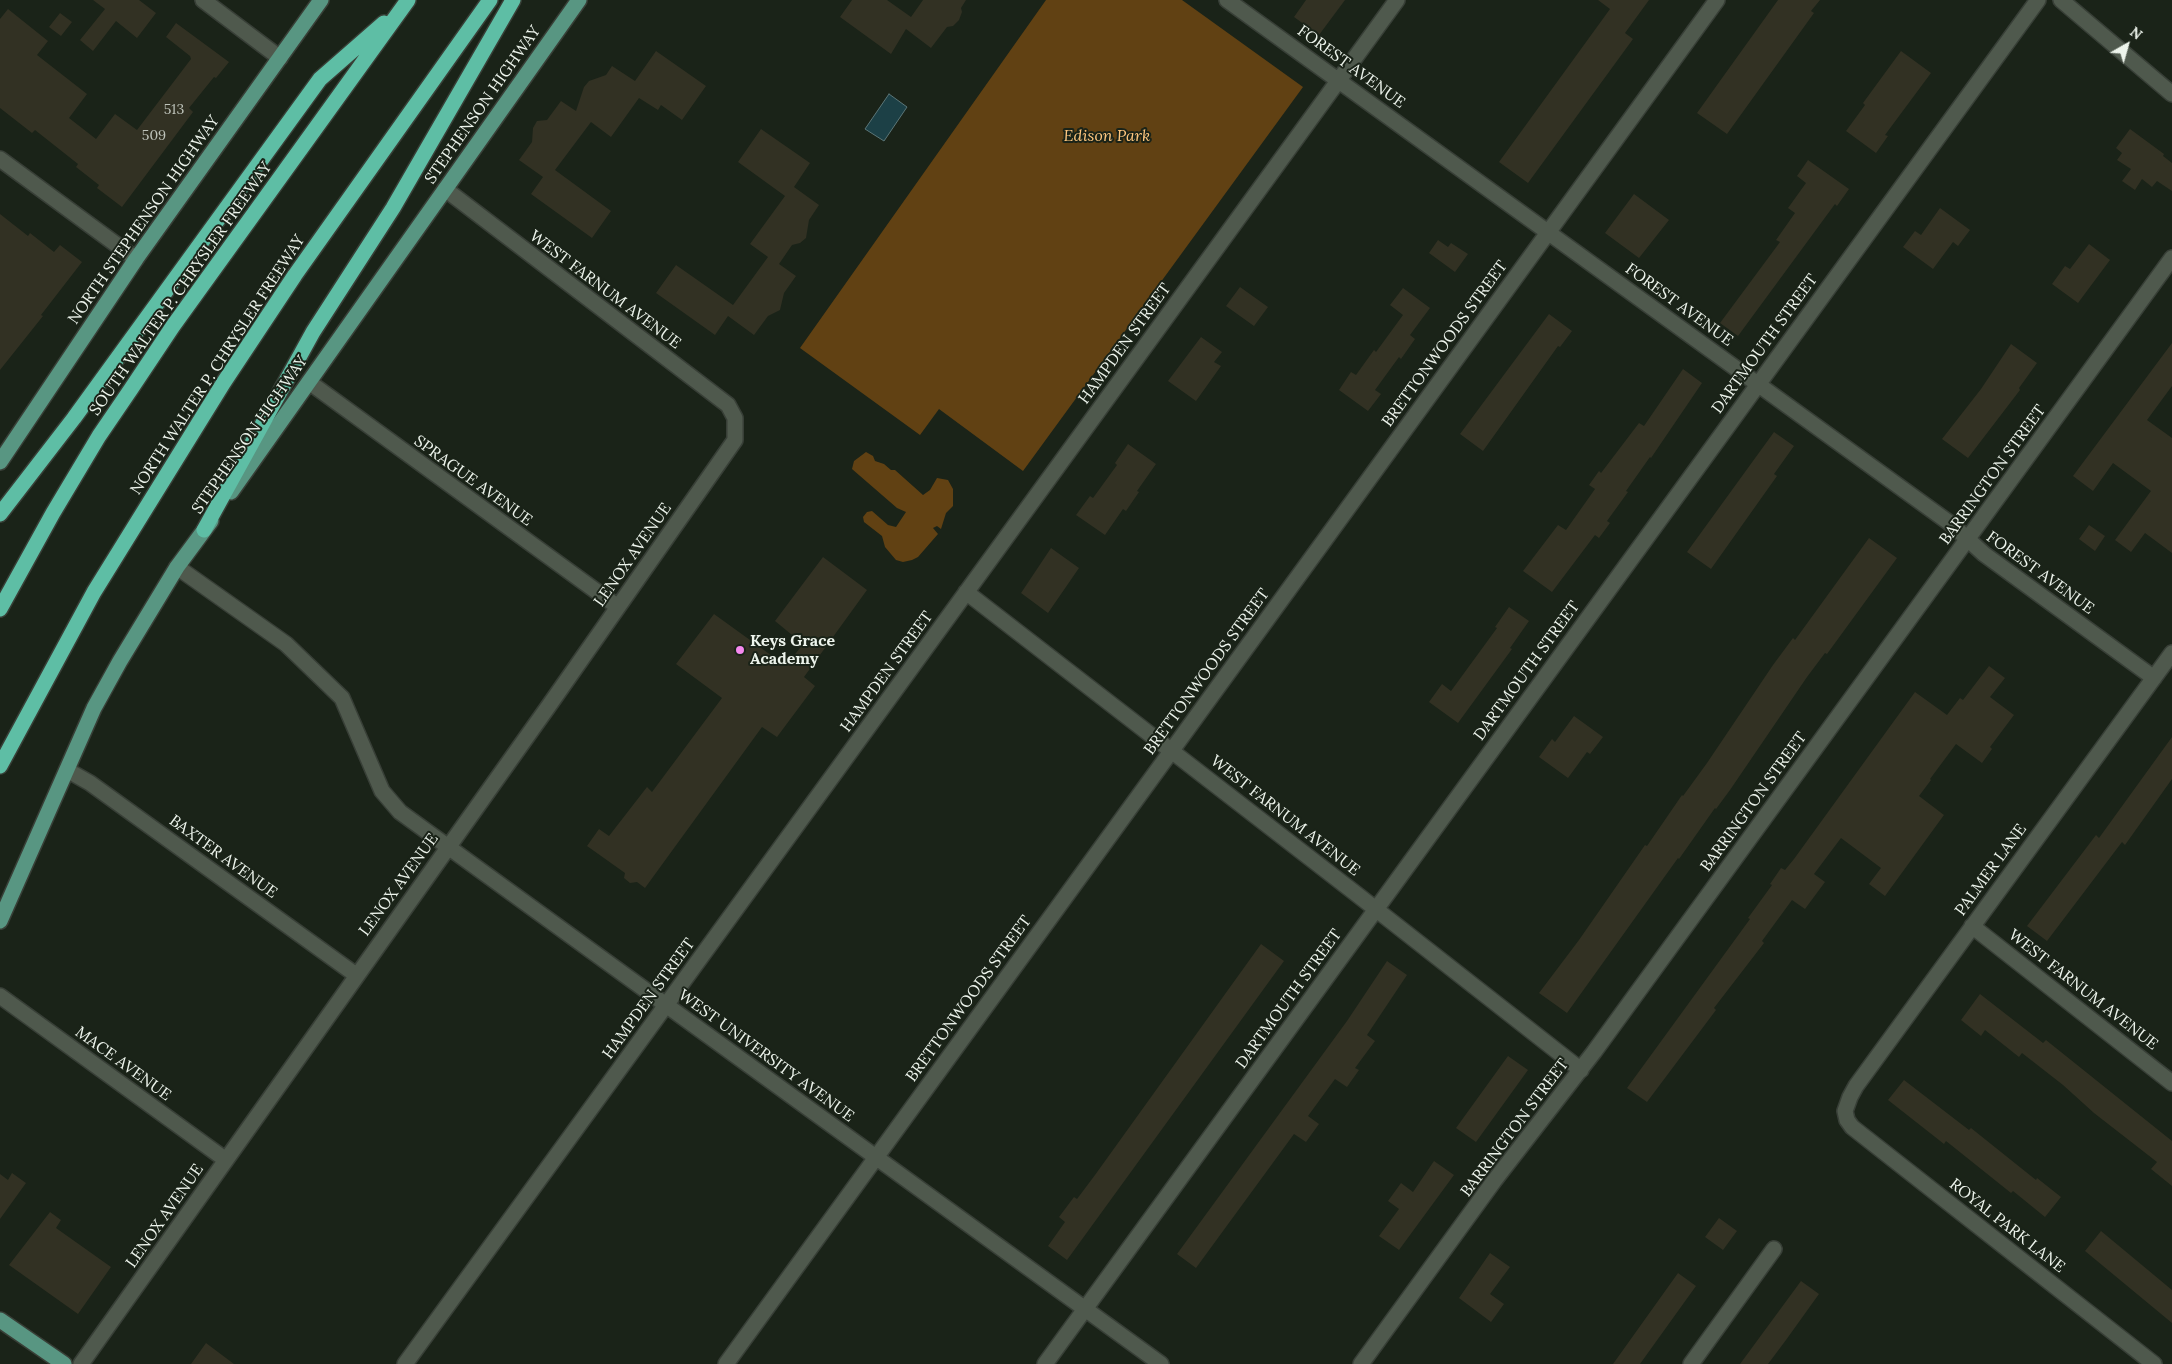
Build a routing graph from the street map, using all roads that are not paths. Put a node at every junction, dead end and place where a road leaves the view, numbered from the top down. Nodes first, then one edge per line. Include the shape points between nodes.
1 (204, 0) edge
2 (321, 0) edge
3 (490, 0) edge
4 (512, 0) edge
5 (579, 0) edge
6 (1227, 0) edge
7 (1397, 0) edge
8 (1717, 0) edge
9 (2038, 0) edge
10 (2061, 0) edge
11 (406, 3) edge
12 (280, 58) junction
13 (1339, 80) junction
14 (2172, 94) edge
15 (0, 159) edge
16 (445, 189) junction
17 (1548, 231) junction
18 (136, 258) junction
19 (2172, 258) edge
20 (309, 382) junction
21 (1758, 384) junction
22 (736, 423) joint
23 (4, 443) edge
24 (0, 462) edge
25 (0, 514) edge
26 (204, 530) junction
27 (1967, 540) junction
28 (177, 568) junction
29 (966, 592) junction
30 (618, 608) junction
31 (0, 609) edge
32 (2172, 653) edge
33 (2154, 678) junction
34 (1171, 750) junction
35 (0, 766) edge
36 (67, 770) junction
37 (448, 848) junction
38 (1375, 909) junction
39 (0, 921) edge
40 (1972, 926) junction
41 (356, 975) junction
42 (0, 996) edge
43 (666, 1006) junction
44 (1581, 1070) junction
45 (2172, 1083) edge
46 (1845, 1112) joint
47 (876, 1157) junction
48 (226, 1160) junction
49 (1774, 1249) dead end
50 (1085, 1309) junction
51 (0, 1320) edge
52 (64, 1364) edge
53 (81, 1364) edge
54 (405, 1364) edge
55 (726, 1364) edge
56 (1045, 1364) edge
57 (1161, 1364) edge
58 (1361, 1364) edge
59 (1691, 1364) edge
60 (2154, 1364) edge

1 - 12 street
2 - 12 main road, NORTH STEPHENSON HIGHWAY
3 - 35 highway, NORTH WALTER P. CHRYSLER FREEWAY via 295,275 219,390 94,592
4 - 26 highway via 393,208 313,332
5 - 16 main road, STEPHENSON HIGHWAY
6 - 13 street, FOREST AVENUE
7 - 13 street, HAMPDEN STREET
8 - 17 street, BRETTONWOODS STREET
9 - 21 street, DARTMOUTH STREET
10 - 14 street
11 - 25 highway via 320,79 74,418
11 - 31 highway, SOUTH WALTER P. CHRYSLER FREEWAY via 179,318 99,436
12 - 18 main road, NORTH STEPHENSON HIGHWAY
13 - 17 street, FOREST AVENUE
13 - 29 street, HAMPDEN STREET
15 - 18 street
16 - 20 main road, STEPHENSON HIGHWAY
16 - 22 street, WEST FARNUM AVENUE via 728,406
17 - 21 street, FOREST AVENUE
17 - 34 street, BRETTONWOODS STREET
18 - 23 main road, NORTH STEPHENSON HIGHWAY
19 - 27 street, BARRINGTON STREET
20 - 26 main road, STEPHENSON HIGHWAY
20 - 30 street, SPRAGUE AVENUE
21 - 27 street, FOREST AVENUE via 1951,524
21 - 38 street, DARTMOUTH STREET
22 - 30 street, LENOX AVENUE via 737,432 732,445
23 - 24 main road, NORTH STEPHENSON HIGHWAY
26 - 28 main road, STEPHENSON HIGHWAY
27 - 33 street, FOREST AVENUE
27 - 44 street, BARRINGTON STREET
28 - 36 main road, STEPHENSON HIGHWAY via 94,708
28 - 37 street, WEST UNIVERSITY AVENUE via 286,644 342,698 382,791 400,812
29 - 34 street, WEST FARNUM AVENUE
29 - 43 street, HAMPDEN STREET
30 - 37 street, LENOX AVENUE
32 - 33 street, PALMER LANE
33 - 40 street, PALMER LANE
34 - 38 street, WEST FARNUM AVENUE
34 - 47 street, BRETTONWOODS STREET
36 - 39 main road, STEPHENSON HIGHWAY
36 - 41 street, BAXTER AVENUE via 90,783
37 - 41 street, LENOX AVENUE
37 - 43 street, WEST UNIVERSITY AVENUE
38 - 44 street, WEST FARNUM AVENUE
38 - 50 street, DARTMOUTH STREET
40 - 45 street, WEST FARNUM AVENUE
40 - 46 street, PALMER LANE via 1856,1086
41 - 48 street, LENOX AVENUE
42 - 48 street, MACE AVENUE
43 - 47 street, WEST UNIVERSITY AVENUE
43 - 54 street, HAMPDEN STREET
44 - 58 street, BARRINGTON STREET via 1494,1181
46 - 60 street, ROYAL PARK LANE via 1852,1127
47 - 50 street, WEST UNIVERSITY AVENUE
47 - 55 street, BRETTONWOODS STREET
48 - 53 street, LENOX AVENUE
49 - 59 street
50 - 56 street, DARTMOUTH STREET
50 - 57 street, WEST UNIVERSITY AVENUE
51 - 52 main road

